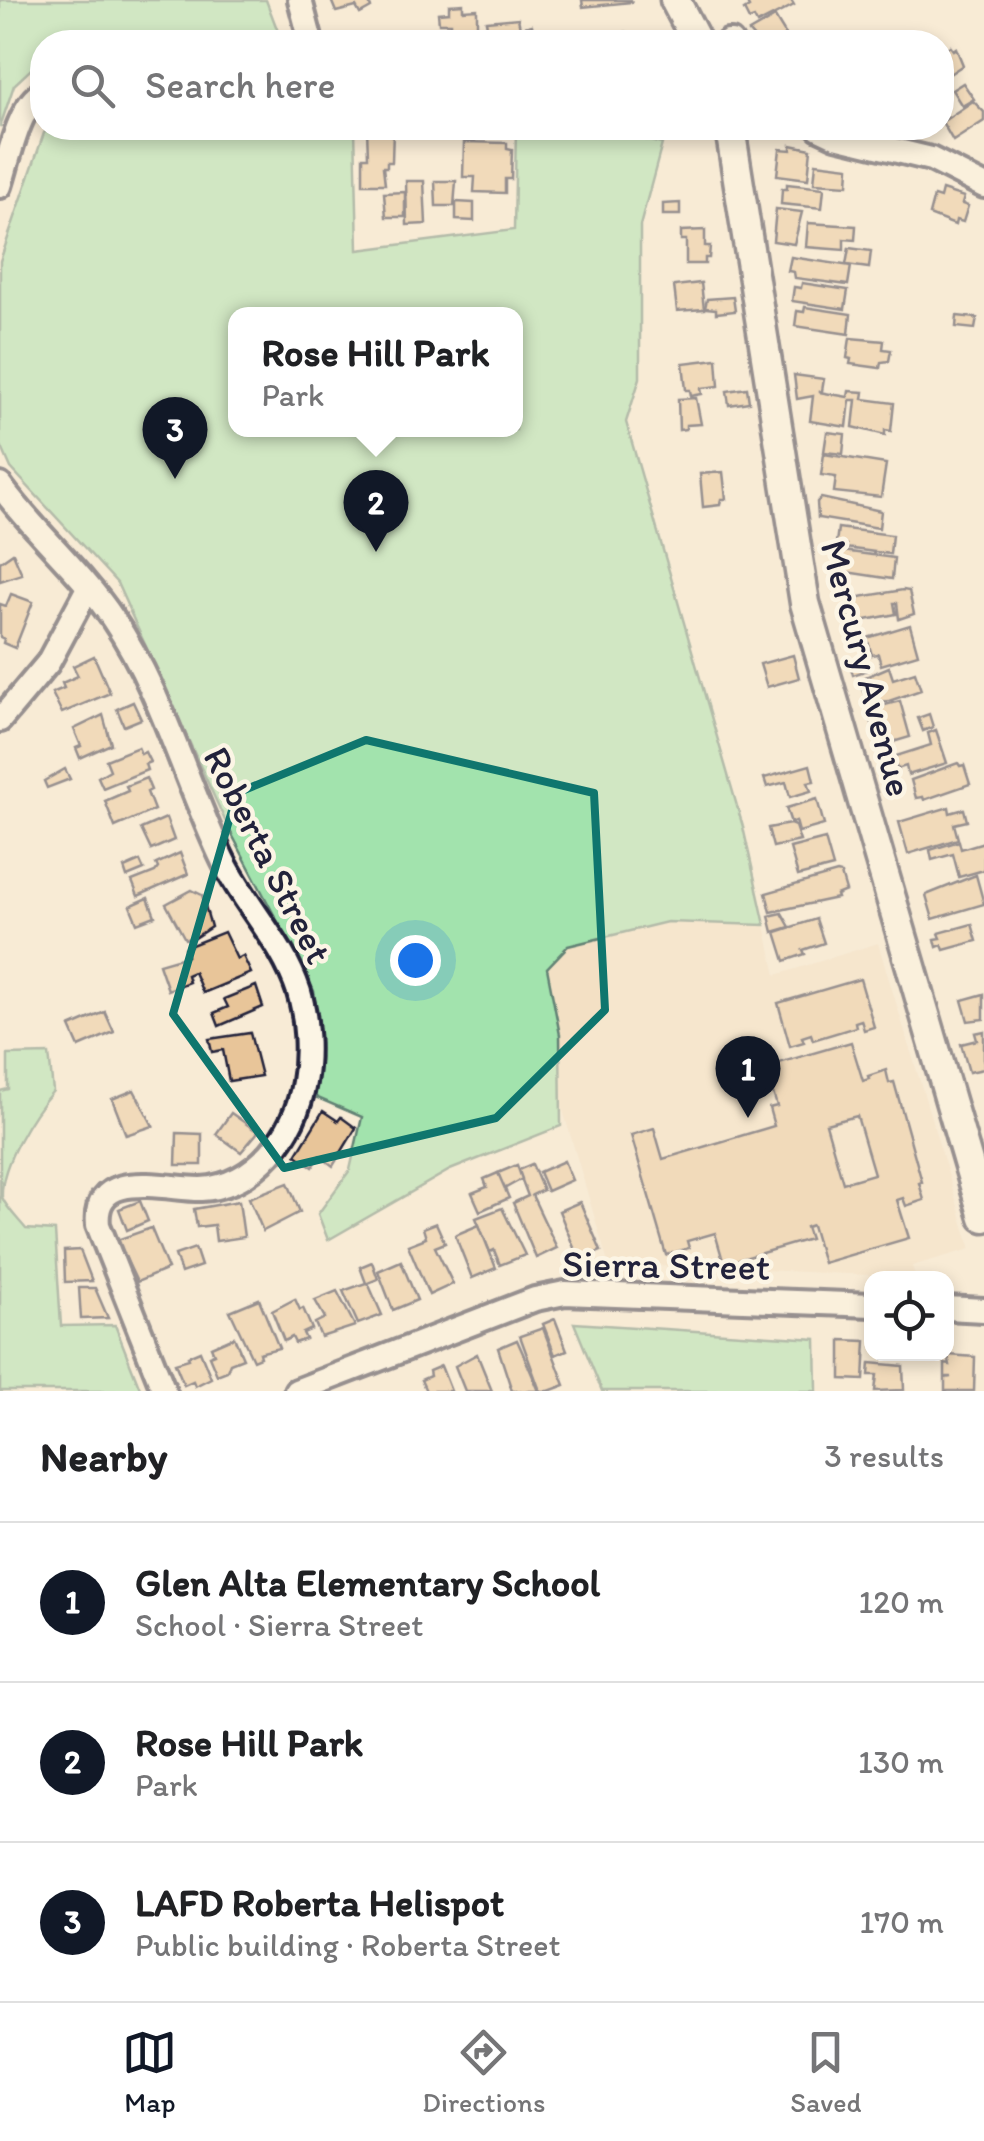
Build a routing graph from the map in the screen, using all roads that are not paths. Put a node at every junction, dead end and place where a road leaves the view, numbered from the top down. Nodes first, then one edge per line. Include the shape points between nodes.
1 (300, 0) edge
2 (675, 0) edge
3 (308, 30) edge
4 (691, 30) edge
5 (30, 106) edge
6 (732, 140) edge
7 (853, 140) edge
8 (0, 186) edge
9 (984, 186) edge
10 (3, 493) edge
11 (88, 588) junction
12 (0, 720) edge
13 (984, 1217) edge
14 (864, 1306) edge
15 (954, 1308) edge
16 (984, 1310) edge
17 (164, 1391) edge
18 (296, 1391) edge

1 - 3 street
2 - 4 street
5 - 8 street
6 - 13 street, Mercury Avenue via 805,603
7 - 9 street via 931,159
10 - 11 street, Roberta Street
11 - 12 street via 48,663
11 - 17 street, Roberta Street via 132,647 221,856 281,948 300,994 306,1038 304,1084 284,1136 263,1164 233,1182 202,1189 120,1186 97,1212
14 - 18 street, Sierra Street via 565,1294 535,1299
15 - 16 street

